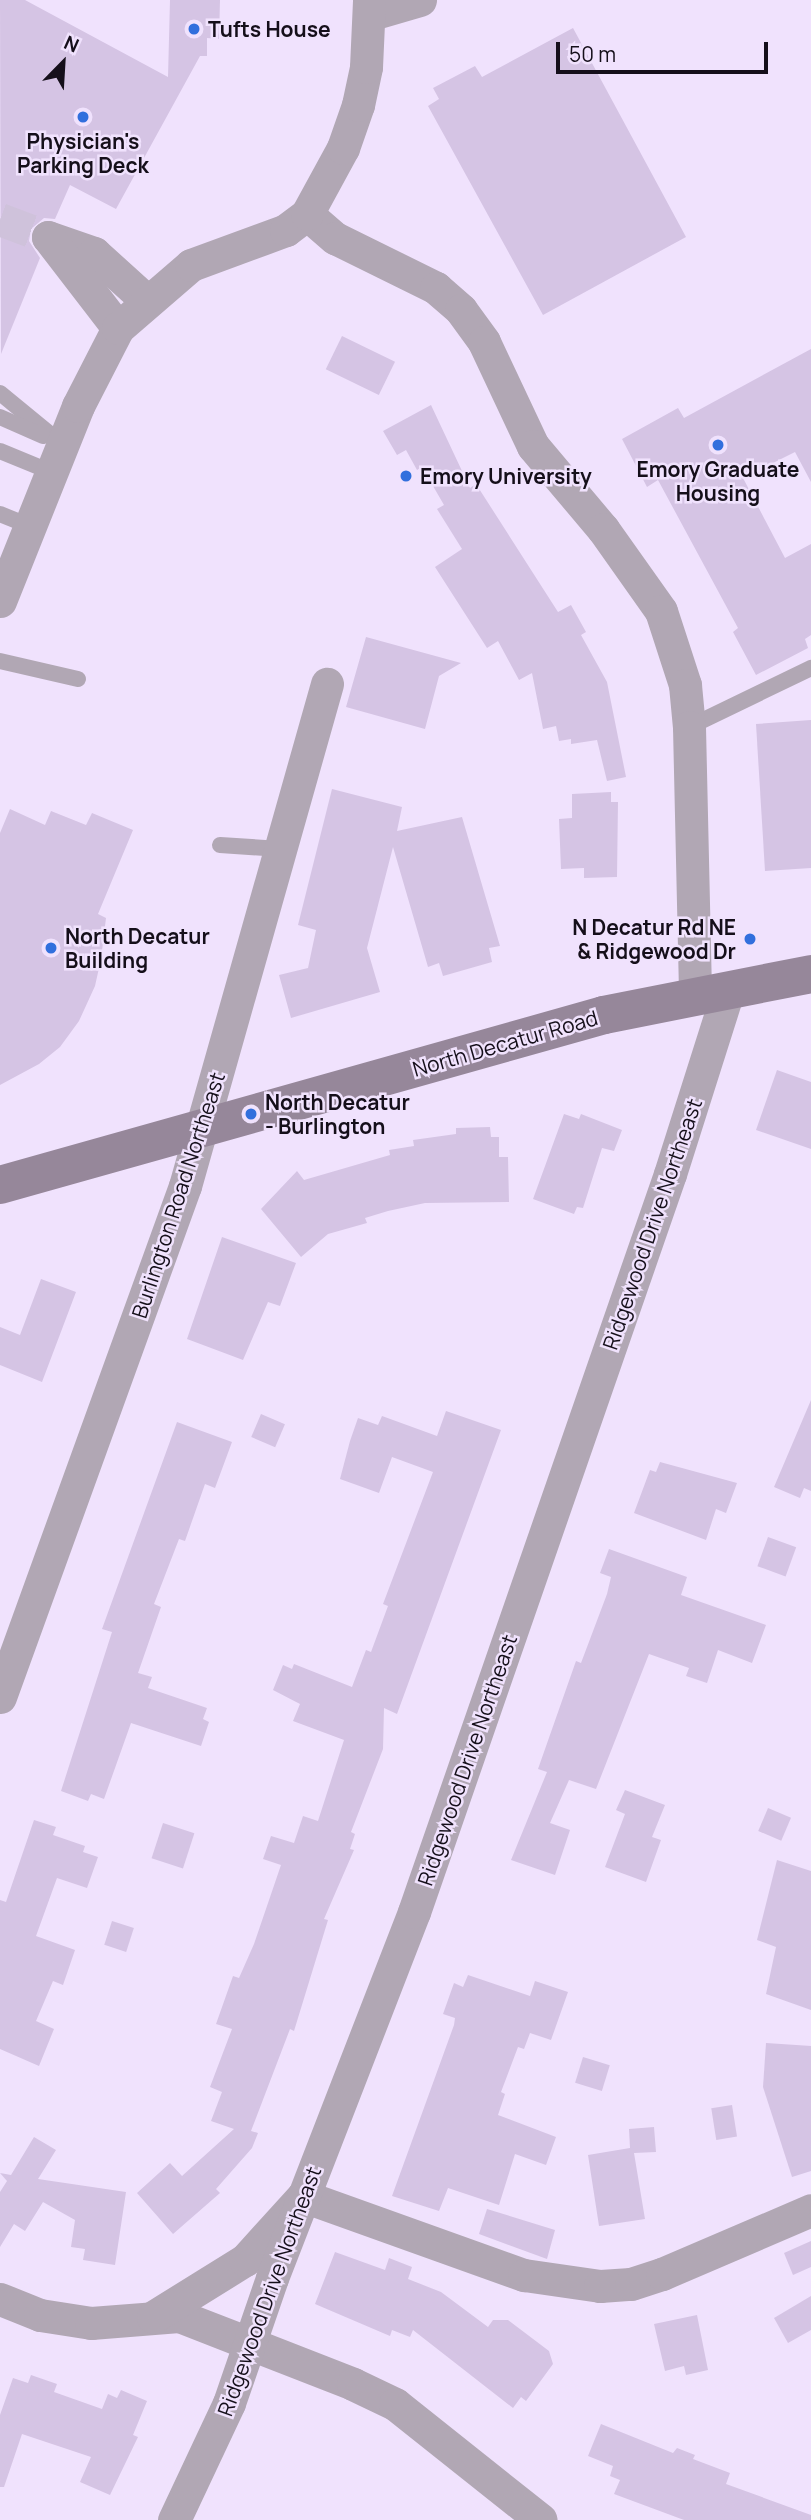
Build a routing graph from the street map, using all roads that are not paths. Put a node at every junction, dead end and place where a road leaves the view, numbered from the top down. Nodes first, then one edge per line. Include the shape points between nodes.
1 (420, 0) edge
2 (371, 7) edge
3 (307, 214) junction
4 (145, 300) junction
5 (118, 328) junction
6 (0, 393) edge
7 (0, 418) edge
8 (0, 451) edge
9 (57, 458) junction
10 (15, 520) edge
11 (3, 585) edge
12 (0, 662) edge
13 (811, 668) edge
14 (78, 679) dead end
15 (327, 684) dead end
16 (689, 727) junction
17 (220, 845) dead end
18 (280, 849) junction
19 (811, 974) edge
20 (712, 991) junction
21 (203, 1127) junction
22 (0, 1185) edge
23 (2, 1685) edge
24 (303, 2196) junction
25 (811, 2210) edge
26 (0, 2299) edge
27 (153, 2317) junction
28 (248, 2345) junction
29 (174, 2520) edge
30 (541, 2520) edge

1 - 2 street
2 - 3 street via 366,67 352,124
3 - 4 street via 286,230 191,265
3 - 16 street, Ridgewood Drive Northeast via 335,238 436,288 461,310 484,342 540,457 603,529 661,611 679,660
4 - 5 street
4 - 5 street via 94,253 48,237
5 - 9 street
6 - 9 lane
7 - 9 lane
8 - 9 lane
9 - 10 street
10 - 11 street
12 - 14 lane
13 - 16 lane
15 - 18 street, Burlington Road Northeast
16 - 20 street, Ridgewood Drive Northeast
17 - 18 lane
18 - 21 street, Burlington Road Northeast
19 - 20 main road, North Decatur Road
20 - 21 main road, North Decatur Road
20 - 24 street, Ridgewood Drive Northeast via 667,1185 414,1912
21 - 22 main road, North Decatur Road
21 - 23 street, Burlington Road Northeast
24 - 25 street via 524,2275 600,2286 631,2284 662,2274
24 - 27 street via 245,2260
24 - 28 street, Ridgewood Drive Northeast
26 - 27 street via 91,2323
27 - 28 street via 198,2321
28 - 29 street, Ridgewood Drive Northeast via 210,2449
28 - 30 street via 395,2404

